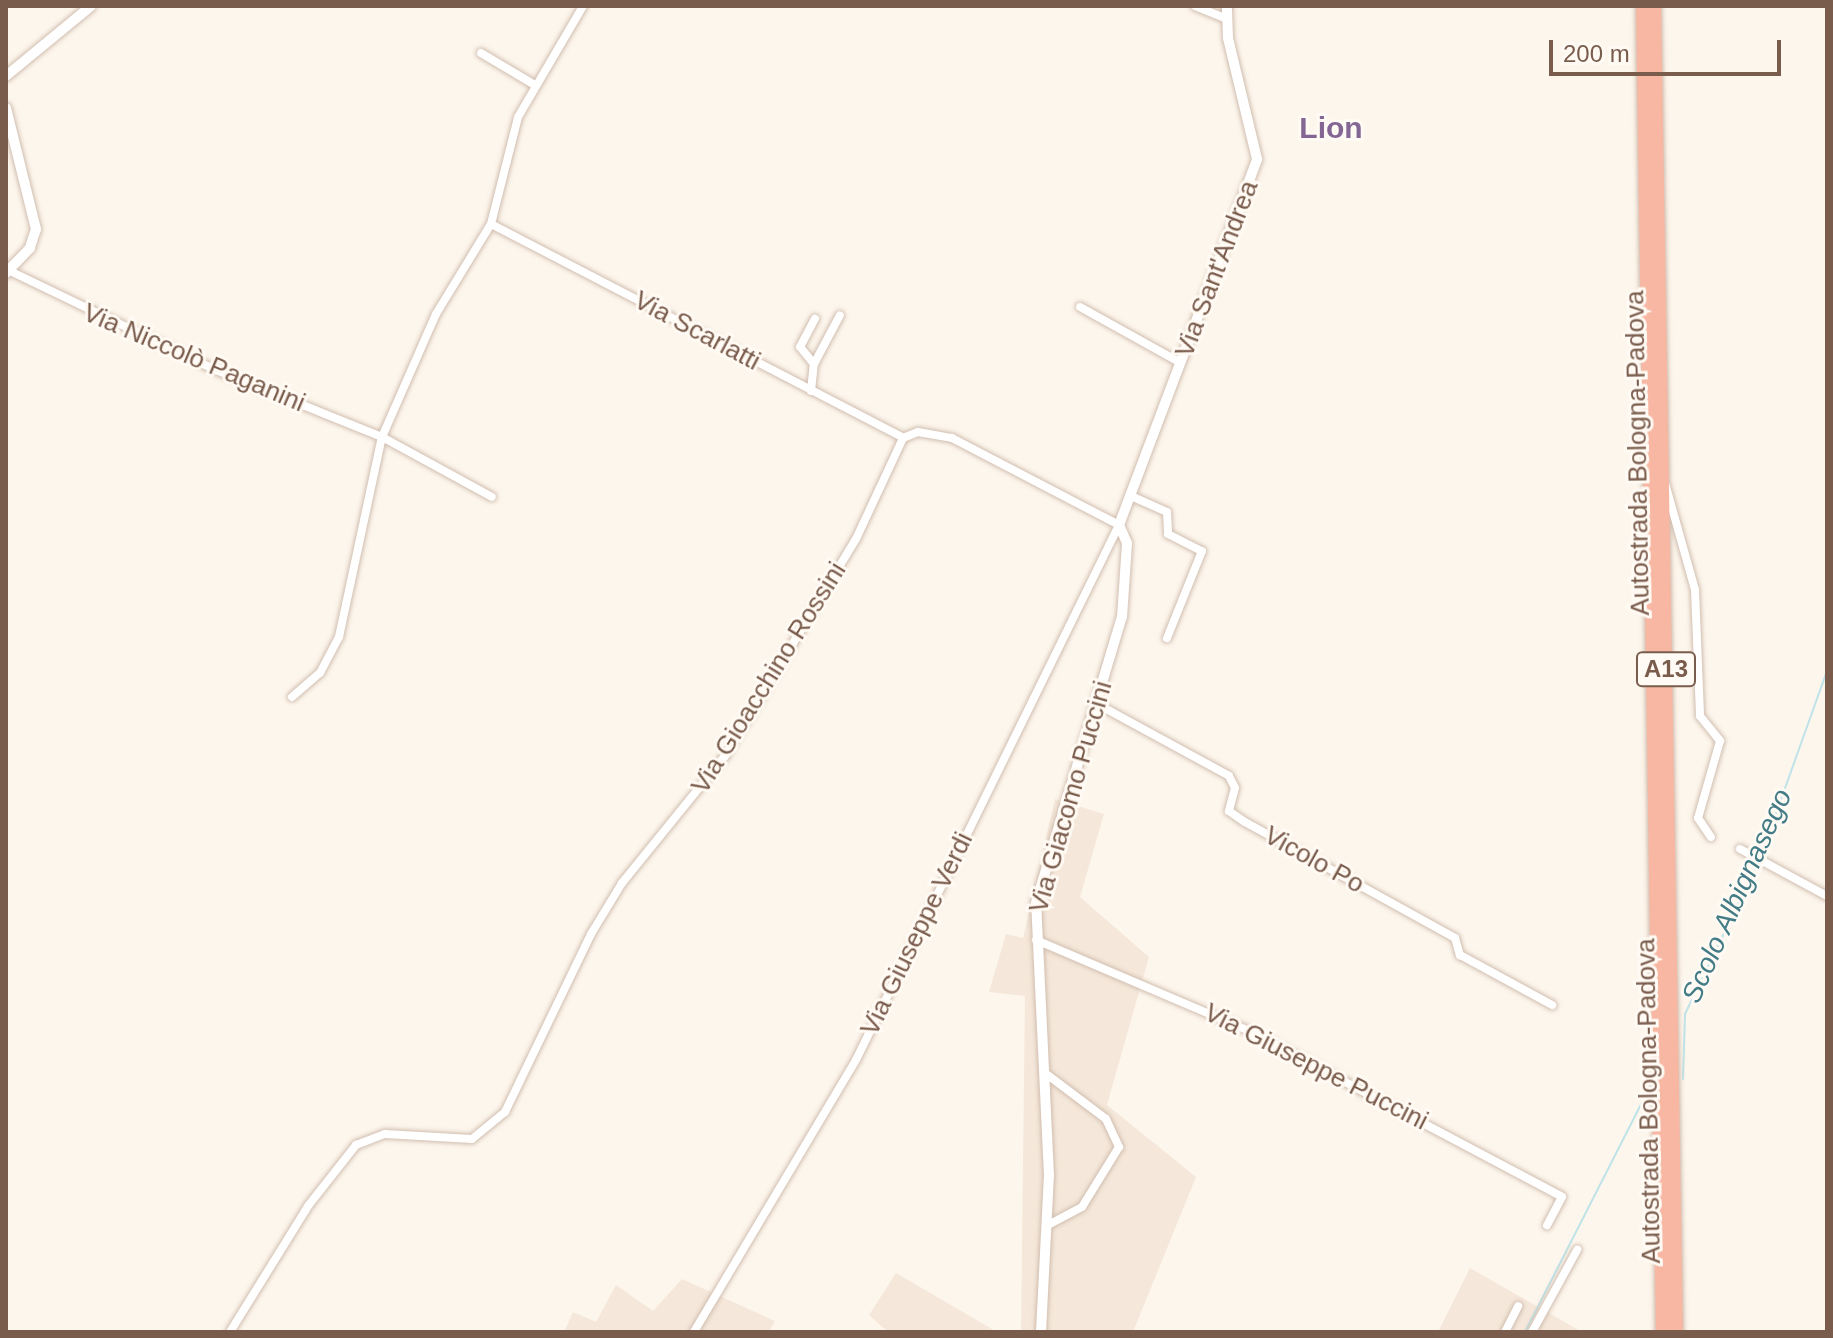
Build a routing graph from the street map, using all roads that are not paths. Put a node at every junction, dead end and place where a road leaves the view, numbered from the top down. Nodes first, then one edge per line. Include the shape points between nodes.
1 (91, 6) edge
2 (583, 6) edge
3 (1195, 6) edge
4 (1643, 6) edge
5 (1654, 6) edge
6 (1226, 12) edge
7 (481, 53) dead end
8 (6, 76) edge
9 (535, 85) junction
10 (6, 108) edge
11 (491, 224) junction
12 (8, 272) edge
13 (1080, 307) dead end
14 (840, 315) dead end
15 (815, 319) dead end
16 (1181, 363) junction
17 (814, 364) junction
18 (811, 391) junction
19 (382, 437) junction
20 (903, 438) junction
21 (1662, 476) junction
22 (1131, 496) junction
23 (492, 497) dead end
24 (1119, 525) junction
25 (1167, 638) dead end
26 (292, 697) dead end
27 (1099, 705) junction
28 (1711, 837) dead end
29 (1740, 849) dead end
30 (1827, 896) edge
31 (1034, 939) junction
32 (1552, 1005) dead end
33 (1045, 1073) junction
34 (1048, 1225) junction
35 (1547, 1225) dead end
36 (1577, 1250) dead end
37 (1518, 1306) dead end
38 (230, 1332) edge
39 (694, 1332) edge
40 (1041, 1332) edge
41 (1505, 1332) edge
42 (1532, 1332) edge
43 (1663, 1332) edge
44 (1676, 1332) edge

1 - 8 street
2 - 9 street
3 - 6 street
4 - 43 highway, Autostrada Bologna-Padova / A13
5 - 21 highway, Autostrada Bologna-Padova / A13
6 - 16 street, Via Sant'Andrea via 1257,159
7 - 9 street
9 - 11 street via 513,130
10 - 12 street via 36,229 30,248
11 - 18 street, Via Scarlatti
11 - 19 street via 436,314
12 - 19 street, Via Niccolò Paganini via 216,370
13 - 16 street
14 - 17 street
15 - 17 street via 800,347
16 - 22 street, Via Sant'Andrea
17 - 18 street
18 - 20 street, Via Scarlatti
19 - 23 street, Via Niccolò Paganini
19 - 26 street via 339,637 320,673
20 - 24 street via 918,432 970,445
20 - 38 street, Via Gioacchino Rossini via 856,539 725,756 628,874 591,934 505,1112 472,1139 385,1134 356,1145 318,1190
21 - 28 street via 1695,590 1700,716 1720,741 1698,818
21 - 44 highway, Autostrada Bologna-Padova / A13
22 - 24 street, Via Sant'Andrea
22 - 25 street via 1167,512 1168,534 1202,551
24 - 27 street, Via Giacomo Puccini via 1127,543 1125,593
24 - 39 street, Via Giuseppe Verdi via 856,1060
27 - 31 street, Via Giacomo Puccini via 1042,878
27 - 32 street, Vicolo Po via 1229,776 1235,788 1229,811 1245,822 1455,938 1460,955
29 - 30 street
31 - 33 street, Via Giacomo Puccini
31 - 35 street, Via Giuseppe Puccini via 1249,1031 1550,1190 1562,1197
33 - 34 street, Via Giacomo Puccini
33 - 34 street via 1106,1119 1119,1147 1082,1207
34 - 40 street, Via Giacomo Puccini
36 - 42 street
37 - 41 street

